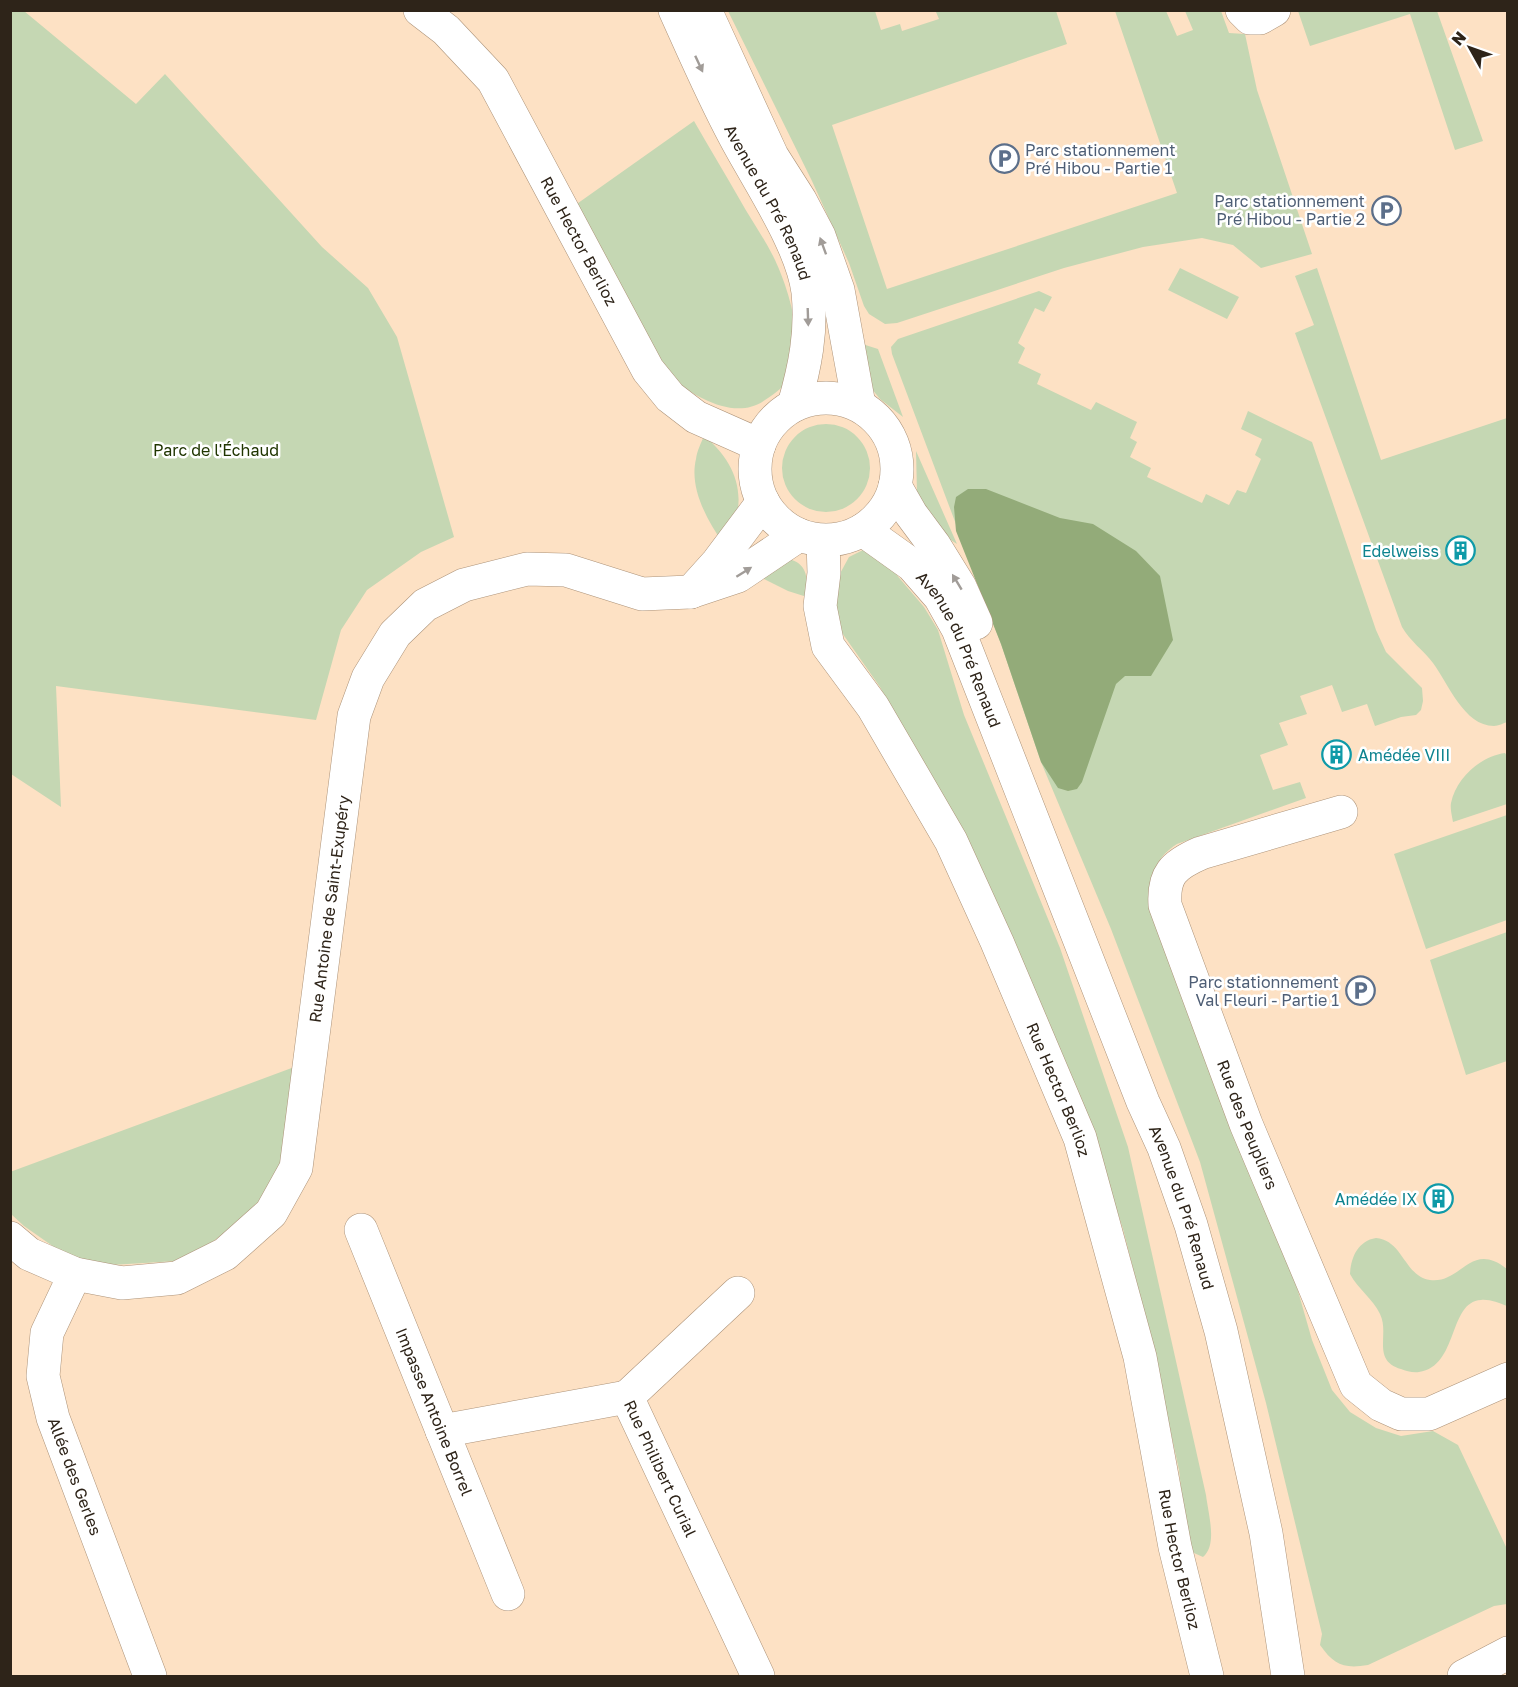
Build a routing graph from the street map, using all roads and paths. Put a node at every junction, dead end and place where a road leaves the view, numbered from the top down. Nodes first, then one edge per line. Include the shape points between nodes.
1 (420, 10) edge
2 (675, 10) edge
3 (705, 10) edge
4 (1242, 10) edge
5 (1274, 10) edge
6 (794, 405) junction
7 (859, 405) junction
8 (759, 445) junction
9 (895, 486) junction
10 (763, 502) junction
11 (863, 530) junction
12 (811, 538) junction
13 (690, 592) junction
14 (1008, 758) junction
15 (1341, 812) dead end
16 (361, 1230) dead end
17 (10, 1238) edge
18 (75, 1275) junction
19 (738, 1293) dead end
20 (1508, 1379) edge
21 (627, 1397) junction
22 (442, 1431) junction
23 (508, 1594) dead end
24 (1508, 1653) edge
25 (150, 1677) edge
26 (758, 1677) edge
27 (1207, 1677) edge
28 (1288, 1677) edge
29 (1464, 1677) edge

1 - 8 street, Rue Hector Berlioz via 446,30 493,80 648,370 670,397 696,417
2 -> 6 street, Avenue du Pré Renaud via 721,110 800,259 808,291 809,339
7 -> 3 street, Avenue du Pré Renaud via 838,290 819,236 772,156
4 - 5 street via 1250,18 1260,18
6 - 7 street via 815,398
6 - 8 street via 774,422
7 - 9 street via 887,431 895,448
8 - 10 street via 756,484
9 - 11 street via 889,504
14 -> 9 street, Avenue du Pré Renaud via 978,628 960,587
10 - 12 street via 778,522
10 - 13 street
11 - 12 street via 844,538
11 - 14 street, Avenue du Pré Renaud via 912,565 940,597 958,629
13 -> 12 street, Rue Antoine de Saint-Exupéry via 738,576
12 - 27 street, Rue Hector Berlioz via 824,573 820,606 828,646 873,707 951,841 1080,1138 1140,1357 1175,1547
13 - 18 street, Rue Antoine de Saint-Exupéry via 642,594 566,570 527,569 464,585 425,605 395,634 368,678 354,716 296,1168 271,1213 225,1254 177,1278 122,1283
14 - 28 street, Avenue du Pré Renaud via 1191,1225 1221,1331 1266,1533
15 - 20 street, Rue des Peupliers via 1185,860 1171,872 1164,887 1165,905 1241,1113 1356,1385 1381,1405 1401,1414 1429,1413
16 - 22 street, Impasse Antoine Borrel
17 - 18 street, Rue Antoine de Saint-Exupéry via 29,1254
18 - 25 street, Allée des Gerles via 47,1333 43,1376 53,1418
19 - 21 street, Rue Philibert Curial
21 - 22 street
21 - 26 street, Rue Philibert Curial
22 - 23 street, Impasse Antoine Borrel
24 - 29 street

